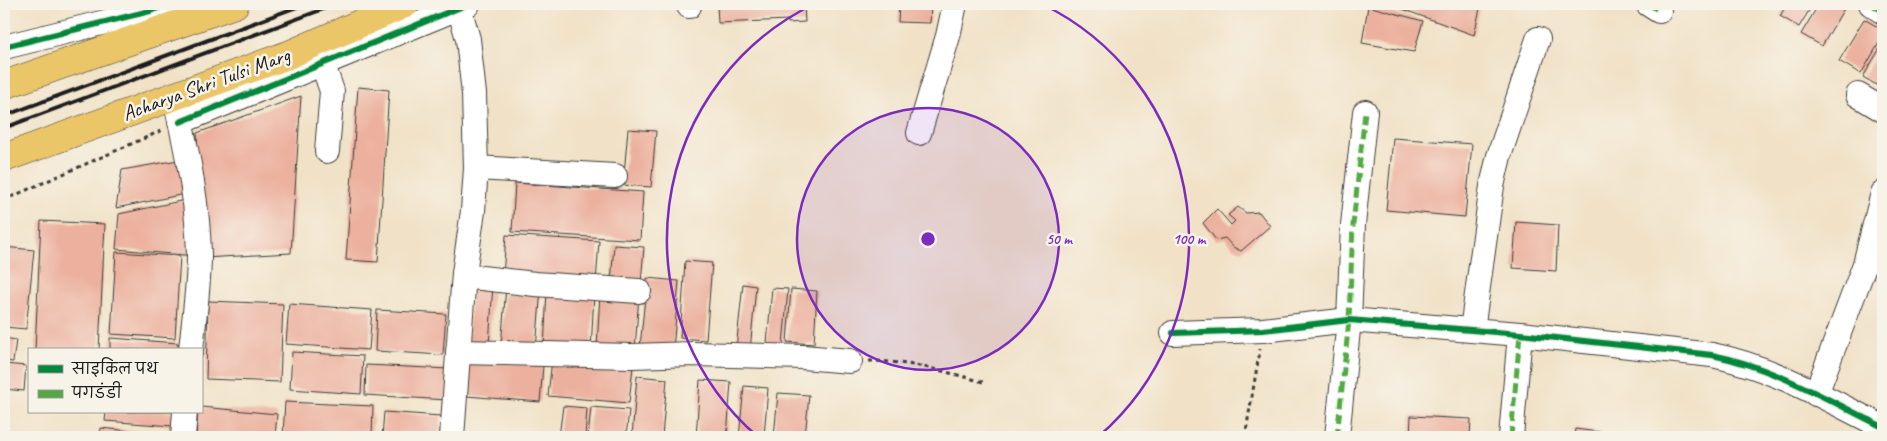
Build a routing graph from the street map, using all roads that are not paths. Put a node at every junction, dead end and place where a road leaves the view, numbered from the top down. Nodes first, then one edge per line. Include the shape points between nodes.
1 (235, 4) edge
2 (405, 4) edge
3 (955, 4) edge
4 (1871, 4) edge
5 (462, 5) edge
6 (116, 12) edge
7 (1883, 12) edge
8 (154, 13) edge
9 (1538, 39) dead end
10 (4, 47) edge
11 (318, 54) junction
12 (4, 85) edge
13 (1858, 95) dead end
14 (175, 96) junction
15 (1883, 110) edge
16 (1365, 112) dead end
17 (180, 122) junction
18 (919, 133) dead end
19 (327, 151) dead end
20 (4, 158) edge
21 (476, 168) junction
22 (615, 176) dead end
23 (1883, 193) edge
24 (1876, 257) edge
25 (464, 276) junction
26 (639, 291) dead end
27 (1348, 320) junction
28 (1472, 330) junction
29 (1173, 333) dead end
30 (1520, 334) junction
31 (191, 348) edge
32 (458, 352) junction
33 (850, 361) road end
34 (1816, 394) junction
35 (185, 414) edge
36 (1883, 427) edge
37 (1883, 433) edge
38 (182, 437) edge
39 (452, 437) edge
40 (1337, 437) edge
41 (1511, 437) edge
42 (1880, 437) edge

1 - 8 highway
2 - 11 highway, Acharya Shri Tulsi Marg
3 - 18 street
4 - 7 street
5 - 11 street
5 - 21 street via 473,85
6 - 8 street
6 - 10 street
8 - 12 highway
9 - 28 street via 1492,186
11 - 14 highway, Acharya Shri Tulsi Marg via 288,55
11 - 17 street
11 - 19 street via 332,91
13 - 15 street
14 - 17 street
14 - 20 highway, Acharya Shri Tulsi Marg
16 - 27 street via 1353,225
17 - 31 street via 191,174 198,236 198,278
21 - 22 street
21 - 25 street via 474,211
23 - 24 street
24 - 34 street
25 - 26 street
25 - 32 street
27 - 28 street
27 - 29 street via 1263,330
27 - 40 street
28 - 30 street
30 - 34 street via 1680,350 1738,360
30 - 41 street
32 - 33 street via 632,356 693,354
32 - 39 street
34 - 36 street
35 - 38 street
37 - 42 street

